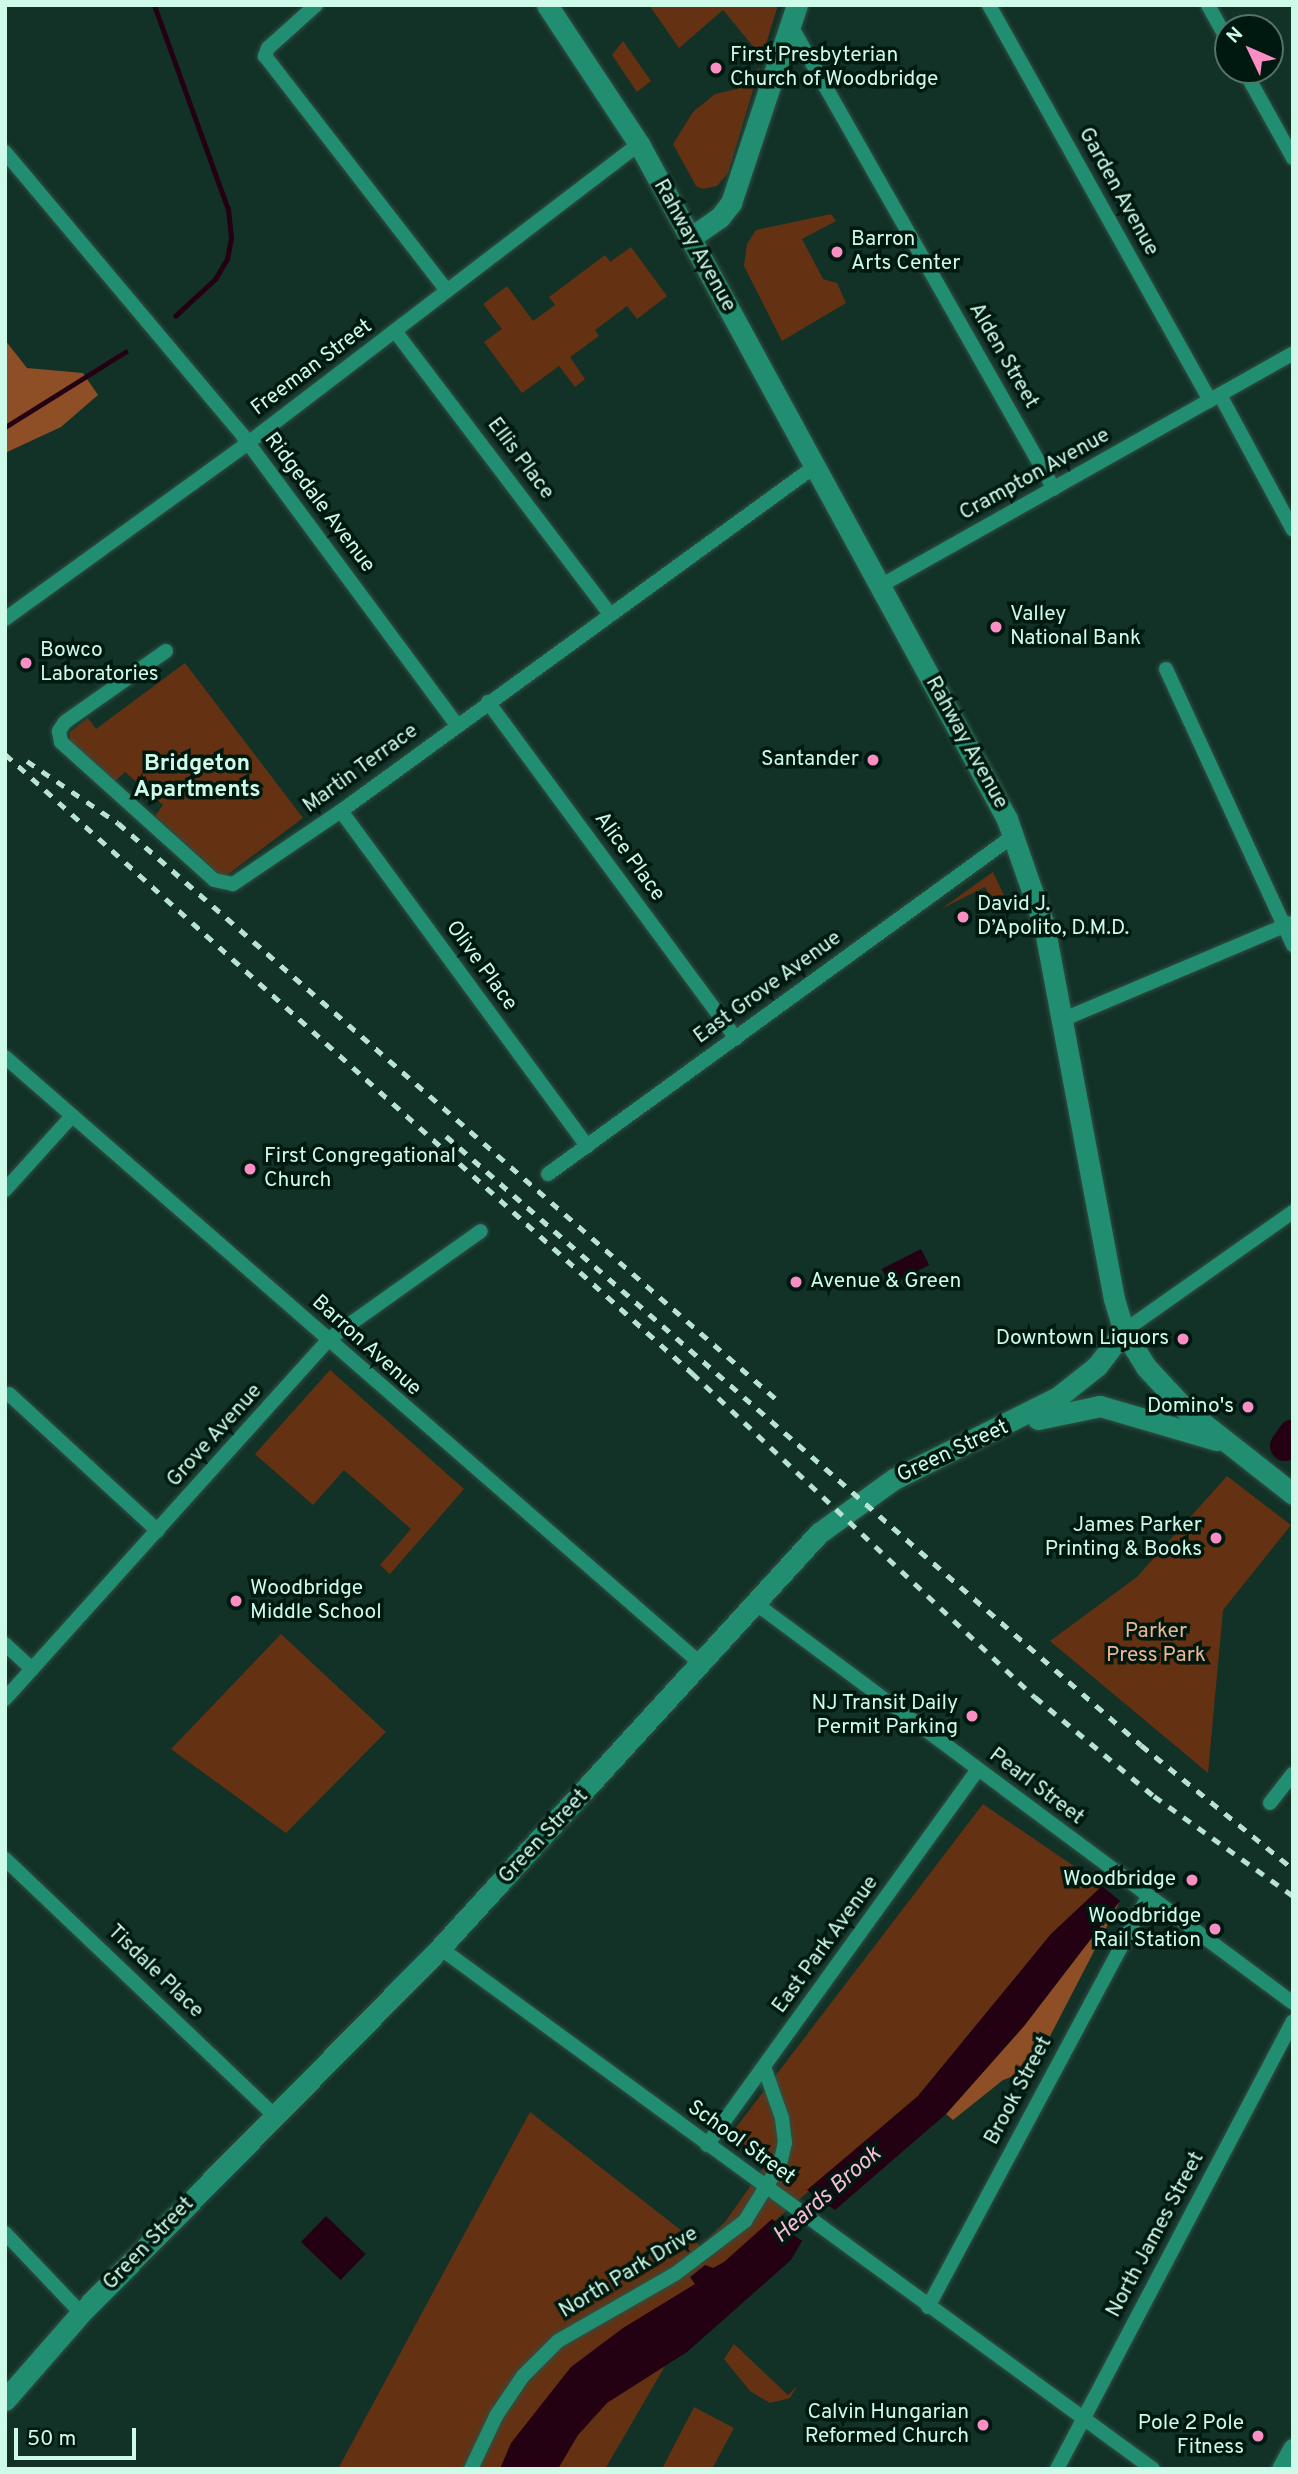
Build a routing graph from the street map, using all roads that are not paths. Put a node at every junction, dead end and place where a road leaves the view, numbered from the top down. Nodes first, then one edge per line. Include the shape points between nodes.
1 (316, 5) edge
2 (547, 5) edge
3 (797, 5) edge
4 (989, 5) edge
5 (791, 26) junction
6 (1252, 84) edge
7 (639, 145) junction
8 (5, 152) edge
9 (1293, 158) edge
10 (690, 238) junction
11 (447, 291) junction
12 (394, 331) junction
13 (1293, 353) edge
14 (1215, 397) junction
15 (248, 443) junction
16 (814, 467) junction
17 (1054, 489) junction
18 (1293, 530) edge
19 (880, 586) junction
20 (610, 614) junction
21 (5, 619) edge
22 (166, 651) dead end
23 (1166, 669) dead end
24 (488, 702) junction
25 (457, 725) junction
26 (341, 811) junction
27 (1013, 836) junction
28 (1289, 925) edge
29 (1293, 946) edge
30 (1064, 1019) junction
31 (736, 1038) junction
32 (5, 1057) edge
33 (72, 1116) junction
34 (587, 1146) junction
35 (548, 1174) dead end
36 (5, 1190) edge
37 (1293, 1212) edge
38 (481, 1231) dead end
39 (1124, 1331) junction
40 (329, 1339) junction
41 (9, 1394) dead end
42 (993, 1433) junction
43 (1229, 1443) junction
44 (1293, 1494) edge
45 (158, 1531) junction
46 (755, 1603) junction
47 (5, 1644) edge
48 (701, 1664) junction
49 (32, 1669) junction
50 (5, 1699) edge
51 (978, 1769) junction
52 (1293, 1774) edge
53 (1270, 1802) dead end
54 (5, 1860) edge
55 (1148, 1896) junction
56 (440, 1948) junction
57 (1293, 2004) edge
58 (1293, 2021) edge
59 (764, 2067) junction
60 (275, 2116) junction
61 (707, 2145) junction
62 (767, 2188) junction
63 (5, 2233) edge
64 (928, 2307) junction
65 (81, 2313) junction
66 (5, 2400) edge
67 (1084, 2418) junction
68 (1293, 2449) edge
69 (471, 2469) edge
70 (1057, 2469) edge
71 (1153, 2469) edge
72 (1282, 2469) edge

1 - 11 street via 264,51
2 - 7 street, Rahway Avenue
3 - 5 street
4 - 14 street, Garden Avenue
5 - 10 street via 731,203 720,217
5 - 17 street, Alden Street
6 - 9 street
7 - 10 street, Rahway Avenue
7 - 11 street, Freeman Street
8 - 15 street, Ridgedale Avenue
10 - 16 street, Rahway Avenue
11 - 12 street, Freeman Street
12 - 15 street, Freeman Street
12 - 20 street, Ellis Place
13 - 14 street, Crampton Avenue
14 - 17 street, Crampton Avenue
14 - 18 street, Garden Avenue
15 - 21 street, Freeman Street
15 - 25 street, Ridgedale Avenue
16 - 19 street, Rahway Avenue
16 - 20 street, Martin Terrace
17 - 19 street, Crampton Avenue
19 - 27 street, Rahway Avenue
20 - 24 street, Martin Terrace
22 - 26 street, Martin Terrace via 65,722 59,731 69,752 223,885 244,879
23 - 28 street
24 - 25 street, Martin Terrace
24 - 31 street, Alice Place
25 - 26 street, Martin Terrace
26 - 34 street, Olive Place
27 - 30 street, Rahway Avenue via 1044,925
27 - 31 street, East Grove Avenue
28 - 29 street
28 - 30 street
30 - 39 street, Rahway Avenue via 1114,1298
31 - 34 street, East Grove Avenue
32 - 33 street, Barron Avenue
33 - 36 street
33 - 40 street, Barron Avenue
34 - 35 street, East Grove Avenue
37 - 39 street
38 - 40 street, Grove Avenue
39 - 42 street, Green Street via 1097,1366 1072,1387
39 - 43 street, Rahway Avenue via 1164,1388
40 - 45 street, Grove Avenue
40 - 48 street, Barron Avenue
41 - 45 street
42 - 43 street via 1068,1410 1100,1406
42 - 46 street, Green Street via 918,1466 861,1499 820,1533
43 - 44 street, Rahway Avenue
45 - 49 street, Grove Avenue
46 - 48 street, Green Street
46 - 51 street, Pearl Street
47 - 49 street
48 - 56 street, Green Street
49 - 50 street, Grove Avenue
51 - 55 street, Pearl Street
51 - 59 street, East Park Avenue
52 - 53 street
54 - 60 street, Tisdale Place
55 - 57 street, Pearl Street
55 - 64 street, Brook Street
56 - 60 street, Green Street
56 - 61 street, School Street
58 - 67 street, North James Street
59 - 61 street, East Park Avenue
59 - 62 street, North Park Drive via 782,2118 785,2143
60 - 65 street, Green Street
61 - 62 street, School Street
62 - 64 street, School Street
62 - 69 street, North Park Drive via 745,2221 719,2243 558,2342 523,2376 496,2416
63 - 65 street
64 - 67 street, School Street
65 - 66 street, Green Street
67 - 70 street, North James Street
67 - 71 street, School Street
68 - 72 street

